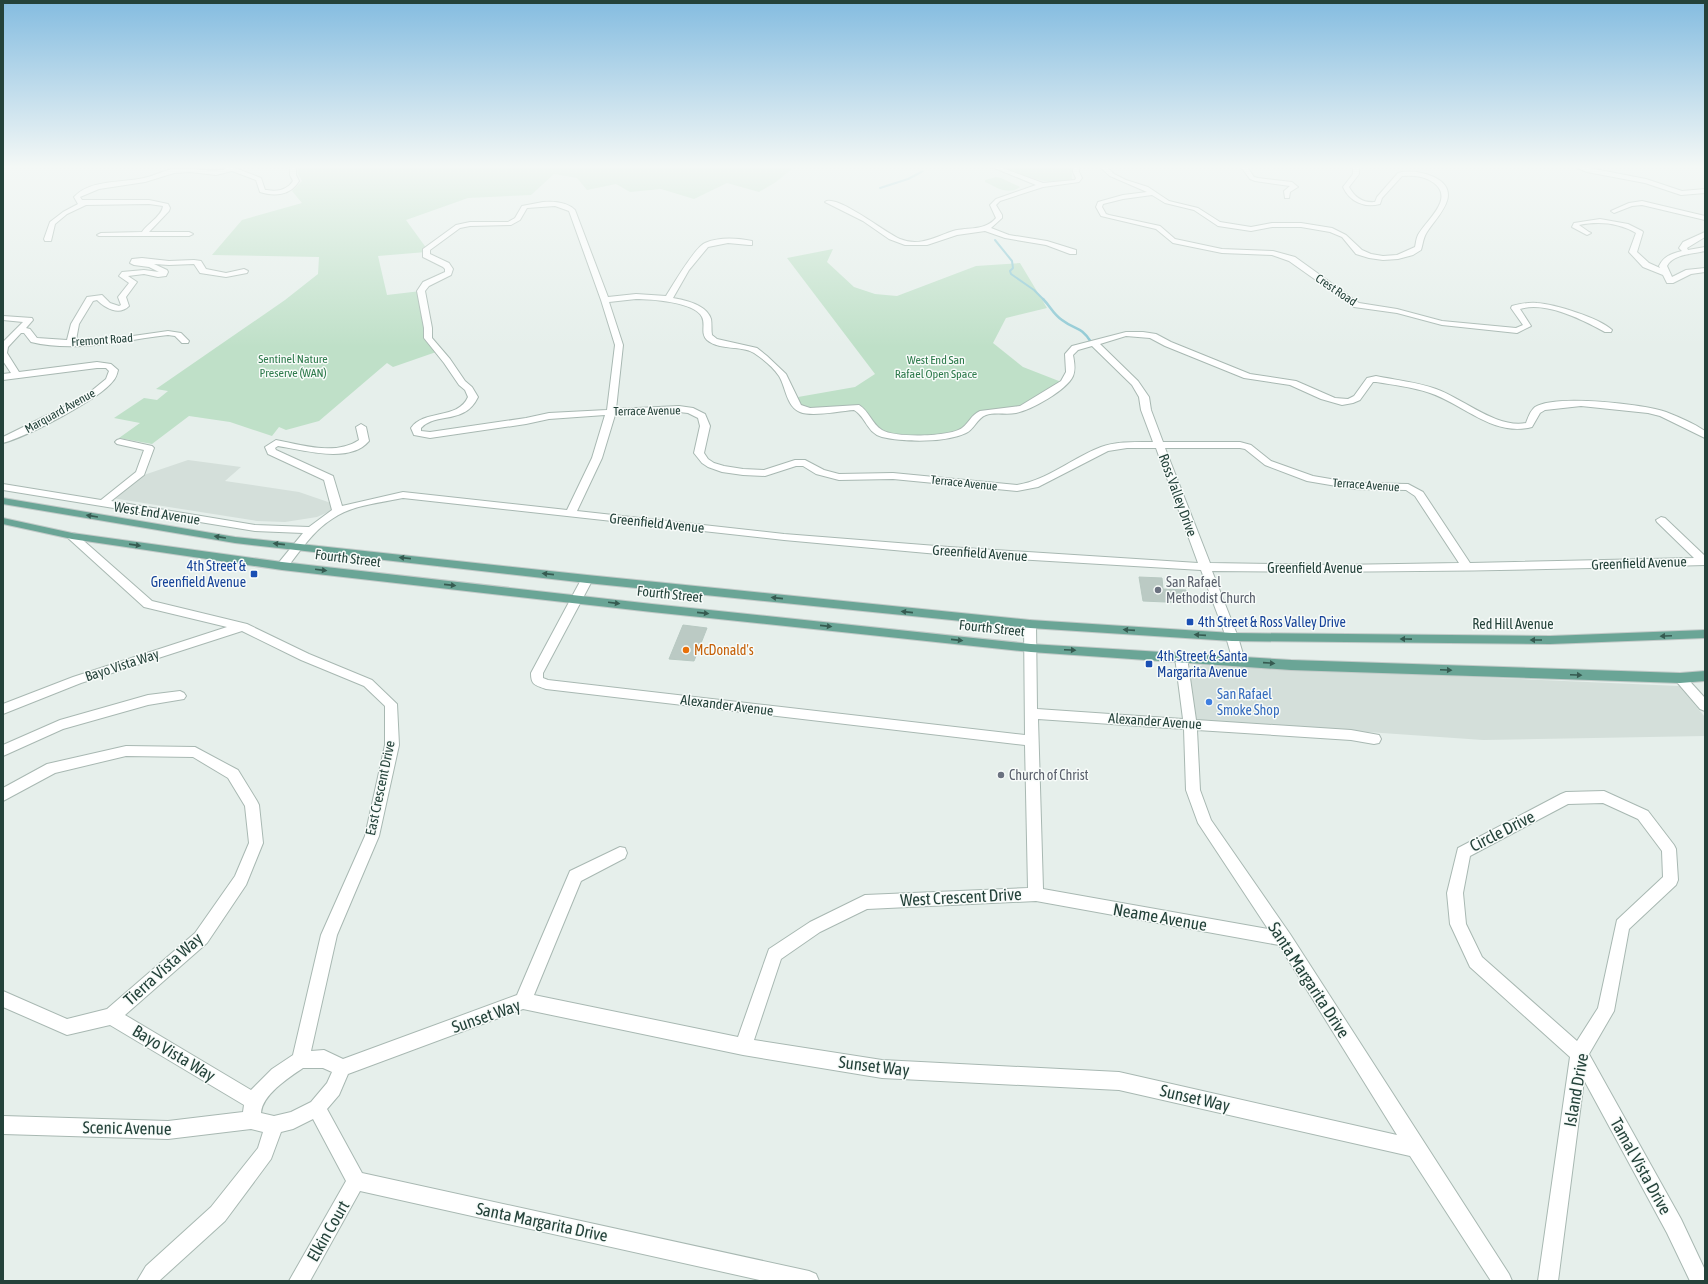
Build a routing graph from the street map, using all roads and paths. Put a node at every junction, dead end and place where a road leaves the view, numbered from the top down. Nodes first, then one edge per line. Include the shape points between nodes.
1 (51, 227) edge
2 (149, 227) edge
3 (457, 227) edge
4 (578, 227) edge
5 (876, 227) edge
6 (989, 227) edge
7 (1158, 227) edge
8 (1237, 227) edge
9 (1266, 227) edge
10 (1313, 227) edge
11 (1427, 227) edge
12 (1575, 227) edge
13 (1632, 227) edge
14 (987, 229) junction
15 (145, 233) junction
16 (1587, 233) dead end
17 (189, 234) dead end
18 (1705, 234) edge
19 (101, 235) dead end
20 (48, 239) dead end
21 (749, 243) dead end
22 (1705, 249) edge
23 (1073, 252) dead end
24 (1687, 253) junction
25 (1705, 270) edge
26 (244, 272) dead end
27 (1668, 274) junction
28 (669, 298) junction
29 (606, 300) junction
30 (3, 318) edge
31 (20, 330) junction
32 (1608, 330) dead end
33 (184, 341) dead end
34 (71, 343) junction
35 (1094, 343) junction
36 (3, 353) edge
37 (16, 375) junction
38 (3, 377) edge
39 (611, 412) junction
40 (361, 427) dead end
41 (1705, 435) edge
42 (3, 440) edge
43 (120, 442) dead end
44 (1160, 445) junction
45 (3, 487) edge
46 (3, 501) edge
47 (102, 504) junction
48 (338, 512) junction
49 (571, 513) junction
50 (1661, 520) dead end
51 (3, 521) edge
52 (312, 530) junction
53 (72, 536) junction
54 (298, 546) junction
55 (1704, 560) edge
56 (282, 566) junction
57 (1466, 566) junction
58 (1205, 567) junction
59 (587, 579) junction
60 (576, 599) junction
61 (1030, 624) junction
62 (243, 627) junction
63 (1705, 634) edge
64 (1232, 637) junction
65 (1321, 638) joint
66 (1031, 648) junction
67 (1181, 657) junction
68 (1239, 661) junction
69 (1705, 676) edge
70 (1680, 678) junction
71 (180, 696) dead end
72 (1705, 706) edge
73 (3, 709) edge
74 (1031, 714) junction
75 (1190, 723) junction
76 (1374, 739) dead end
77 (1032, 741) junction
78 (3, 751) edge
79 (3, 794) edge
80 (1643, 815) joint
81 (620, 853) dead end
82 (1036, 894) junction
83 (1284, 939) junction
84 (3, 999) edge
85 (523, 1001) junction
86 (111, 1016) junction
87 (743, 1046) junction
88 (1579, 1054) junction
89 (300, 1060) junction
90 (342, 1068) junction
91 (253, 1101) junction
92 (317, 1108) junction
93 (251, 1120) junction
94 (3, 1125) edge
95 (274, 1125) junction
96 (1416, 1148) junction
97 (356, 1182) junction
98 (147, 1281) edge
99 (299, 1281) edge
100 (809, 1281) edge
101 (1502, 1281) edge
102 (1548, 1281) edge
103 (1700, 1281) edge

1 - 20 street
2 - 15 street
3 - 39 street, Terrace Avenue via 427,249 426,255 449,268 448,273 424,286 421,291 428,338 473,397 469,406 460,411 423,422 416,428 418,433 430,435 549,416
4 - 29 street, Terrace Avenue
5 - 14 street via 894,240 926,244 954,233
6 - 14 street
7 - 32 street, Crest Road via 1173,241 1222,251 1264,252 1288,257 1346,299 1364,308 1397,311 1442,324 1518,331 1527,326 1515,308 1533,305 1572,313
8 - 9 street via 1251,229
10 - 11 street via 1332,230 1344,236 1359,252 1383,258 1398,257 1418,248 1421,236
12 - 16 street
13 - 27 street via 1640,232 1633,252 1646,265
14 - 23 street via 1012,239 1047,243
15 - 17 street
15 - 19 street
18 - 24 street via 1686,244 1683,248
21 - 28 street via 728,241 706,245 686,269
22 - 24 street
24 - 27 street via 1674,255 1666,260 1664,266
25 - 27 street via 1690,272 1670,281
26 - 34 street via 218,274 203,271 198,263 194,262 134,261 151,265 164,272 158,275 144,272 125,274 123,276 132,282 122,297 125,303 123,308 112,308 99,298 90,299 75,324
28 - 29 street via 634,296
28 - 35 street via 695,307 705,314 707,334 717,342 756,351 782,373 795,404 803,410 856,407 861,409 875,430 893,436 952,435 968,428 977,415 1024,407 1064,383 1072,367 1069,356 1071,351
29 - 39 street via 619,345
30 - 31 street via 29,320
31 - 34 street, Fremont Road via 27,331 34,340
31 - 36 street via 4,346
33 - 34 street, Fremont Road via 176,333 168,332 120,341
35 - 41 street via 1126,334 1153,336 1247,376 1260,380 1294,383 1335,401 1352,401 1370,380 1384,380 1436,391 1480,416 1510,426 1529,425 1535,412 1540,408 1570,403 1648,410 1663,414
35 - 44 street, Ross Valley Drive via 1140,390
36 - 37 street
37 - 38 street, Marquard Avenue
37 - 42 street, Marquard Avenue via 97,365 108,366 114,370 110,380 87,399
39 - 44 street, Terrace Avenue via 679,409 698,413 702,416 705,426 699,453 705,461 722,469 755,473 805,463 820,472 839,477 893,476 1017,488 1034,485 1105,449 1127,445
39 - 49 street via 597,458
40 - 48 street via 364,441 351,449 316,450 276,443 270,447 271,452 280,457 329,478
43 - 47 street via 149,448 140,473
44 - 57 street, Terrace Avenue via 1240,445 1248,447 1268,463 1311,479 1354,486 1408,487 1418,494
44 - 58 street, Ross Valley Drive
45 - 47 street, West End Avenue
54 -> 46 main road, Fourth Street via 235,540
47 - 52 street, West End Avenue via 255,528
48 - 49 street, Greenfield Avenue via 363,503 403,495
48 - 52 street, Greenfield Avenue
49 - 58 street, Greenfield Avenue via 784,537 949,551
50 - 55 street
51 - 53 main road, Fourth Street
52 - 54 street, Greenfield Avenue
53 -> 56 main road, Fourth Street
53 - 62 street, East Crescent Drive via 148,604
54 - 56 street, Greenfield Avenue
59 -> 54 main road, Fourth Street
55 - 57 street, Greenfield Avenue via 1587,565
56 -> 60 main road, Fourth Street
57 - 58 street, Greenfield Avenue via 1338,569
58 - 64 street, Ross Valley Drive
59 - 60 street, Alexander Avenue
61 -> 59 main road, Fourth Street
60 -> 66 main road, Fourth Street
60 - 77 street, Alexander Avenue via 537,673 537,680 546,684
64 -> 61 main road, Fourth Street
61 - 66 street, West Crescent Drive
62 - 73 street, Bayo Vista Way via 77,680
62 - 89 street, East Crescent Drive via 305,657 368,683 391,704 392,745 372,836 329,935
63 -> 65 main road, Red Hill Avenue via 1550,640
64 - 65 main road, Fourth Street
64 - 68 street, Ross Valley Drive
66 -> 67 main road, Fourth Street
66 - 74 street, West Crescent Drive
67 - 68 main road, Fourth Street
67 - 75 street, Santa Margarita Drive
68 -> 70 main road, Fourth Street
69 - 70 main road
70 - 72 street
71 - 78 street via 148,700 60,725
74 - 75 street, Alexander Avenue
74 - 77 street, West Crescent Drive
75 - 76 street, Alexander Avenue via 1352,735
75 - 83 street, Santa Margarita Drive via 1193,790 1205,823
77 - 82 street, West Crescent Drive
79 - 86 street, Tierra Vista Way via 52,768 126,751 195,752 233,774 252,806 256,843 242,880 201,938
80 - 88 street, Island Drive via 1669,849 1671,880 1622,925 1606,1010
80 - 88 street, Circle Drive via 1604,797 1566,798 1463,852 1455,893 1458,924 1476,962
81 - 85 street via 574,876
82 - 83 street, Neame Avenue
82 - 87 street, West Crescent Drive via 865,902 815,927 775,954
83 - 96 street, Santa Margarita Drive
84 - 86 street via 66,1027
85 - 87 street, Sunset Way
85 - 90 street, Sunset Way
86 - 91 street, Bayo Vista Way
87 - 96 street, Sunset Way via 882,1069 1118,1081
88 - 102 street, Island Drive
88 - 103 street, Tamal Vista Drive via 1674,1226
89 - 90 street via 324,1059
89 - 91 street via 278,1075
90 - 92 street via 332,1089
91 - 93 street
92 - 95 street via 293,1120
92 - 97 street
93 - 94 street, Scenic Avenue via 168,1130
93 - 95 street, Scenic Avenue
95 - 98 street via 265,1153 218,1214 153,1272
96 - 101 street, Santa Margarita Drive
97 - 99 street, Elkin Court
97 - 100 street, Santa Margarita Drive

